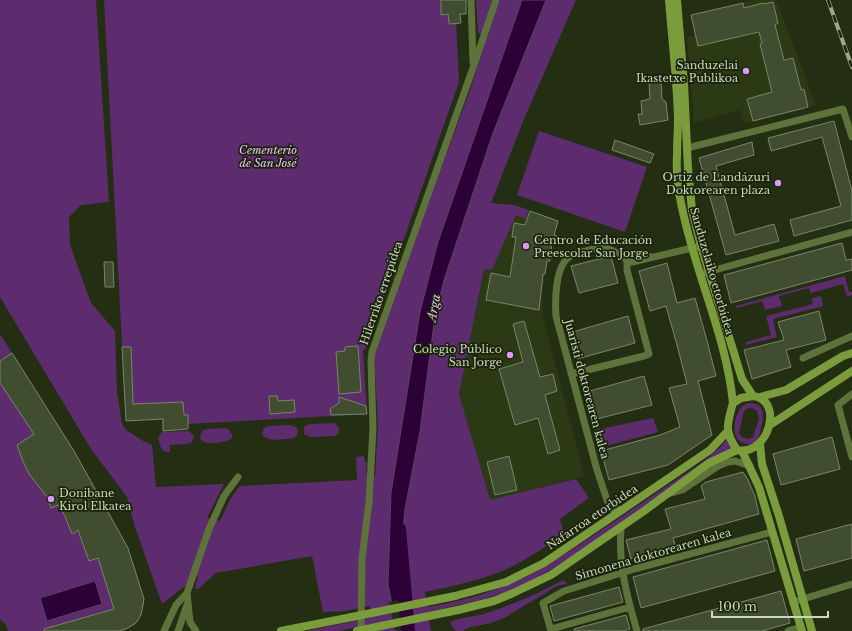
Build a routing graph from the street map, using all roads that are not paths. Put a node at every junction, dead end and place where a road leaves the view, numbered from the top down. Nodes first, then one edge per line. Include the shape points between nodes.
1 (472, 0) edge
2 (496, 0) edge
3 (669, 0) edge
4 (677, 0) edge
5 (473, 68) junction
6 (852, 137) edge
7 (687, 148) junction
8 (852, 232) edge
9 (701, 246) junction
10 (692, 249) junction
11 (627, 261) junction
12 (710, 271) junction
13 (701, 274) junction
14 (852, 336) edge
15 (852, 353) edge
16 (803, 358) dead end
17 (852, 371) edge
18 (571, 374) junction
19 (852, 394) edge
20 (756, 396) junction
21 (733, 403) junction
22 (770, 424) junction
23 (727, 432) junction
24 (760, 444) junction
25 (740, 451) junction
26 (852, 458) edge
27 (750, 466) junction
28 (238, 477) dead end
29 (668, 494) junction
30 (623, 510) junction
31 (621, 528) junction
32 (772, 532) junction
33 (622, 573) junction
34 (852, 584) edge
35 (187, 592) junction
36 (802, 599) junction
37 (189, 601) junction
38 (793, 602) junction
39 (630, 607) junction
40 (801, 629) edge
41 (551, 630) edge
42 (164, 631) edge
43 (178, 631) edge
44 (196, 631) edge
45 (281, 631) edge
46 (357, 631) edge
47 (361, 631) edge
48 (637, 631) edge
49 (788, 631) edge
50 (812, 631) edge

1 - 5 street, Hilerriko errepidea
2 - 5 street, Hilerriko errepidea
3 - 10 main road, Sanduzelaiko etorbidea via 678,119 677,167 681,201
4 - 7 main road, Sanduzelaiko etorbidea
5 - 47 street, Hilerriko errepidea via 372,352 373,428 369,502 362,559
6 - 7 street via 843,109
7 - 9 main road, Sanduzelaiko etorbidea via 692,210
8 - 12 street
9 - 10 street
9 - 12 main road, Sanduzelaiko etorbidea
10 - 11 street via 651,257 633,254 628,255
10 - 13 main road, Sanduzelaiko etorbidea
11 - 18 street via 628,279 649,354
11 - 18 street, Juaristi doktorearen kalea via 614,251 602,248 572,255 560,270 556,288 556,316
12 - 13 street
12 - 20 main road, Sanduzelaiko etorbidea via 742,379
13 - 21 main road, Sanduzelaiko etorbidea via 731,378
14 - 16 street
15 - 20 main road via 786,390
17 - 22 main road
18 - 30 street, Juaristi doktorearen kalea via 608,503 612,509
19 - 26 street via 838,405
20 - 21 main road via 741,398
20 - 22 main road via 765,402 768,408
21 - 23 main road
22 - 24 main road
23 - 25 main road via 731,442
23 - 30 main road, Nafarroa etorbidea via 710,450
24 - 25 main road
24 - 36 main road via 762,464
25 - 27 main road
25 - 29 main road via 709,463
27 - 29 street via 735,461 718,466 682,490
27 - 32 main road
28 - 35 street via 224,496 209,529
29 - 31 main road
30 - 45 main road, Nafarroa etorbidea, bridge via 544,563 506,582 455,596
31 - 33 street
31 - 46 main road, bridge via 551,575 494,600
32 - 33 street, Simonena doktorearen kalea
32 - 38 main road
33 - 39 street
33 - 41 street, Simonena doktorearen kalea via 564,591 543,603
34 - 36 street
35 - 37 street
35 - 42 street via 176,605
36 - 38 street
36 - 50 main road
37 - 43 street
37 - 44 street via 190,622
38 - 40 main road
39 - 41 street
39 - 48 street
40 - 49 street

